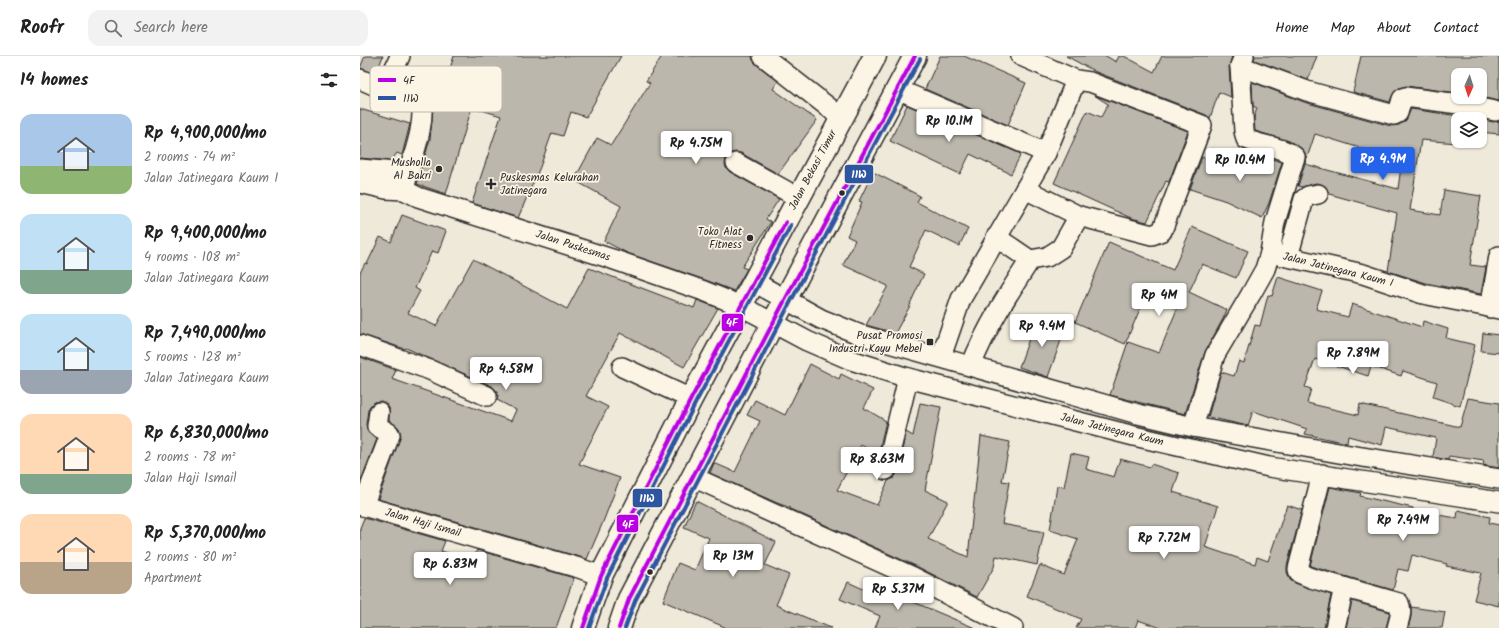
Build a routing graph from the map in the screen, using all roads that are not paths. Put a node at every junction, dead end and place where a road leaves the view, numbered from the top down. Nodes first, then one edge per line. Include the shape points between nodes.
1 (400, 56) edge
2 (763, 56) edge
3 (874, 56) edge
4 (915, 56) edge
5 (1021, 56) edge
6 (1242, 61) edge
7 (395, 66) edge
8 (360, 79) edge
9 (1076, 80) junction
10 (370, 84) edge
11 (897, 89) junction
12 (1495, 111) dead end
13 (422, 112) edge
14 (842, 116) junction
15 (1046, 153) junction
16 (736, 163) dead end
17 (360, 169) edge
18 (406, 181) junction
19 (360, 183) edge
20 (1025, 189) junction
21 (1318, 194) dead end
22 (799, 198) junction
23 (1078, 216) junction
24 (996, 238) junction
25 (1270, 253) junction
26 (1499, 256) edge
27 (1288, 257) junction
28 (1030, 260) junction
29 (754, 282) junction
30 (785, 300) junction
31 (741, 306) junction
32 (1495, 308) edge
33 (773, 323) junction
34 (360, 345) edge
35 (941, 357) junction
36 (971, 366) junction
37 (622, 367) dead end
38 (908, 378) junction
39 (487, 396) dead end
40 (691, 400) junction
41 (379, 412) dead end
42 (1138, 414) junction
43 (1193, 427) junction
44 (1134, 436) junction
45 (886, 470) dead end
46 (1322, 474) junction
47 (693, 477) junction
48 (1499, 479) edge
49 (1499, 502) edge
50 (362, 506) edge
51 (601, 576) junction
52 (1344, 588) junction
53 (583, 628) edge
54 (619, 628) edge
55 (1013, 628) edge
56 (1336, 628) edge
57 (1397, 628) edge

1 - 7 street
2 - 14 street
3 - 14 main road, Jalan Bekasi Timur
4 - 11 main road
5 - 9 street
6 - 12 street via 1307,90 1394,115 1398,113 1405,97
6 - 25 street via 1246,139 1289,152 1295,157 1275,222
8 - 10 street
9 - 15 street
9 - 23 street via 1090,82 1202,125 1162,232 1152,235
11 - 15 street
11 - 30 main road
13 - 18 street via 422,128
14 - 22 main road, Jalan Bekasi Timur
15 - 20 street
16 - 22 street
17 - 18 street
18 - 19 street, Jalan Puskesmas via 386,188
18 - 31 street, Jalan Puskesmas via 418,197 612,259
20 - 23 street
20 - 24 street
21 - 27 street via 1304,199
22 - 29 main road, Jalan Bekasi Timur
23 - 28 street via 1061,248 1047,257
24 - 28 street
24 - 35 street via 961,299
25 - 27 street, Jalan Jatinegara Kaum I
25 - 43 street, Jalan Jatinegara Kaum I via 1265,269 1215,355
26 - 32 street
27 - 32 street, Jalan Jatinegara Kaum I via 1363,274 1423,294
28 - 36 street via 997,312
29 - 30 street, Jalan Jatinegara Kaum
29 - 31 main road, Jalan Bekasi Timur
30 - 33 main road
30 - 35 street, Jalan Jatinegara Kaum via 821,319 862,335
31 - 33 street, Jalan Jatinegara Kaum
31 - 40 main road, Jalan Bekasi Timur
33 - 38 street, Jalan Jatinegara Kaum via 851,360
33 - 47 main road
34 - 39 street via 430,370
35 - 36 street, Jalan Jatinegara Kaum
36 - 42 street, Jalan Jatinegara Kaum
37 - 40 street
38 - 44 street, Jalan Jatinegara Kaum
38 - 45 street
40 - 51 main road, Jalan Bekasi Timur
41 - 50 street via 377,426 390,435
42 - 43 street, Jalan Jatinegara Kaum
42 - 44 street
43 - 48 street, Jalan Jatinegara Kaum
44 - 46 street, Jalan Jatinegara Kaum via 1269,467
46 - 49 street, Jalan Jatinegara Kaum
46 - 52 street via 1298,569 1302,575
47 - 54 main road via 629,599
47 - 55 street via 913,577
50 - 51 street, Jalan Haji Ismail
51 - 53 main road, Jalan Bekasi Timur
52 - 56 street
52 - 57 street via 1399,603 1401,613

